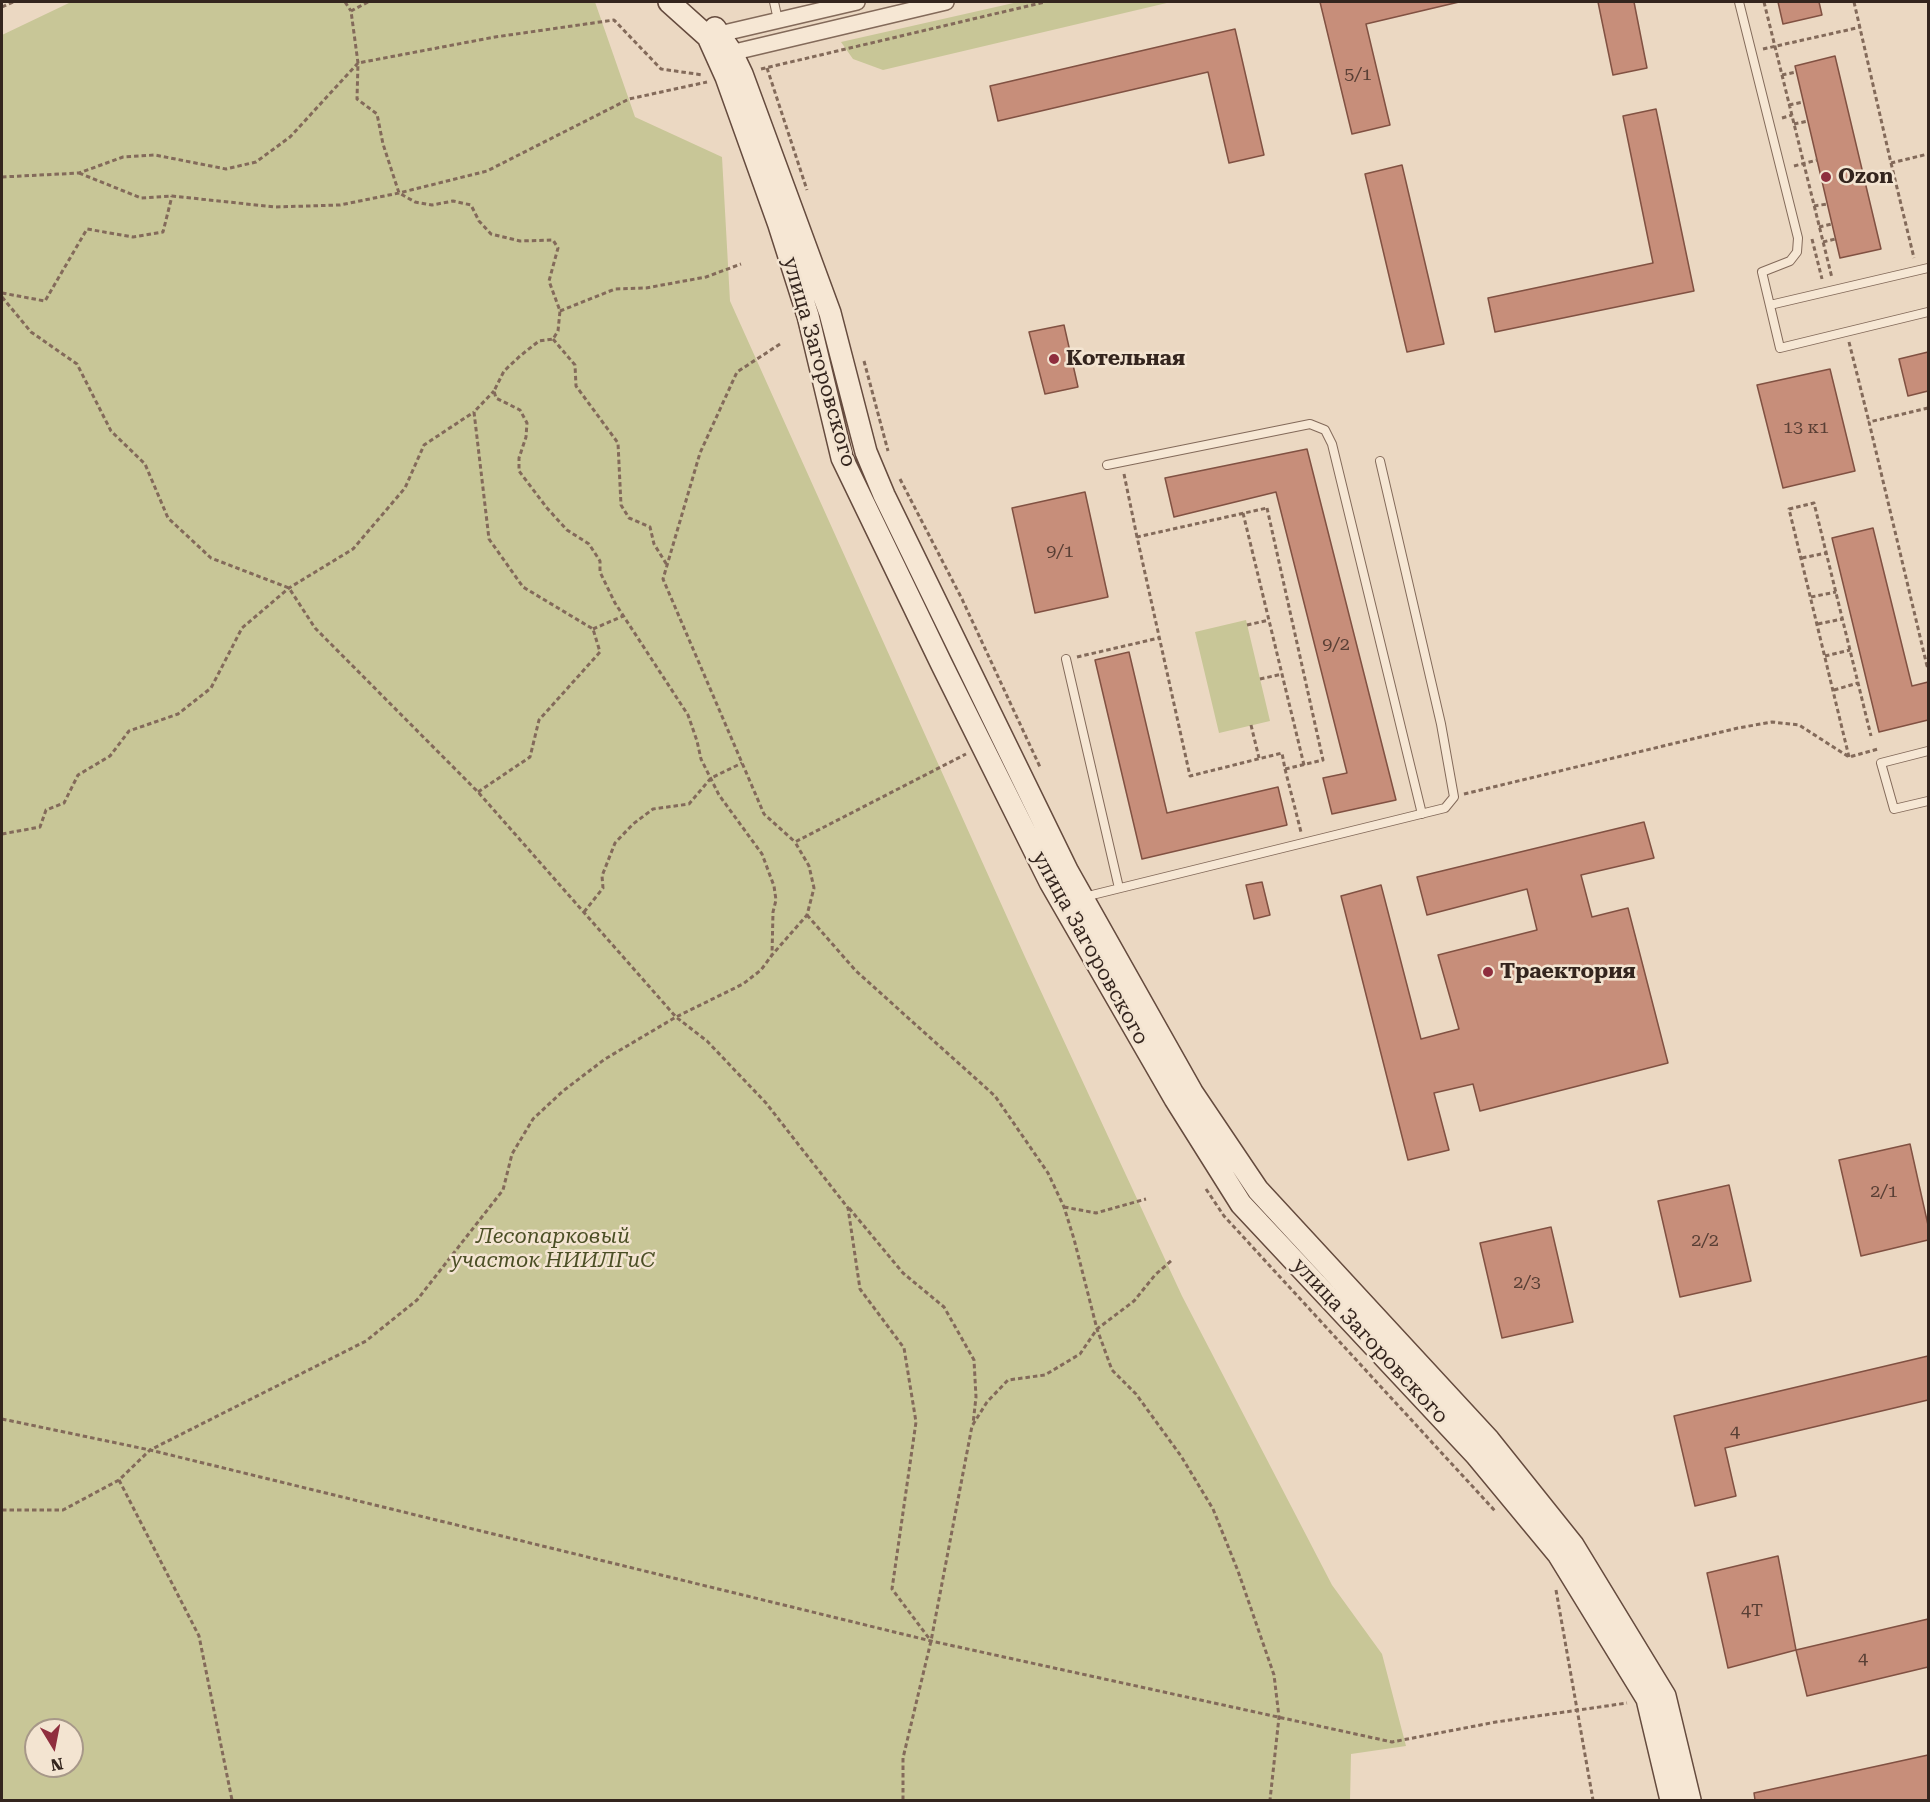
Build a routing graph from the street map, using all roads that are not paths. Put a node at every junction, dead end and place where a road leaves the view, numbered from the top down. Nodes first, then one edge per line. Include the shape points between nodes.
1 (669, 2) edge
2 (689, 2) edge
3 (774, 2) edge
4 (857, 2) edge
5 (946, 2) edge
6 (1738, 2) edge
7 (778, 20) junction
8 (713, 35) junction
9 (724, 54) junction
10 (734, 76) junction
11 (1929, 268) edge
12 (1770, 305) junction
13 (1929, 312) edge
14 (1380, 461) dead end
15 (1107, 465) dead end
16 (1066, 660) road end
17 (1929, 751) edge
18 (1929, 801) edge
19 (1422, 814) junction
20 (1119, 888) junction
21 (1083, 897) junction
22 (1671, 1800) edge
23 (1690, 1800) edge

1 - 8 street, улица Загоровского
2 - 8 street, улица Загоровского via 712,24
3 - 7 lane
4 - 7 street
5 - 9 street
6 - 12 lane via 1798,238 1797,252 1790,261 1762,272
7 - 8 street
8 - 9 street, улица Загоровского
9 - 10 street, улица Загоровского
10 - 21 street, улица Загоровского via 830,313 866,452
10 - 22 street, улица Загоровского via 808,316 842,458 1056,892 1175,1099 1241,1204 1476,1455 1558,1554 1647,1699
11 - 12 lane
12 - 13 lane via 1780,348
14 - 19 lane via 1441,724 1454,797 1445,808
15 - 19 lane via 1310,424 1325,430 1332,444
16 - 20 lane
17 - 18 lane via 1881,763 1894,809
19 - 20 lane
20 - 21 lane
21 - 23 street, улица Загоровского via 1192,1092 1258,1190 1489,1440 1573,1545 1665,1696

